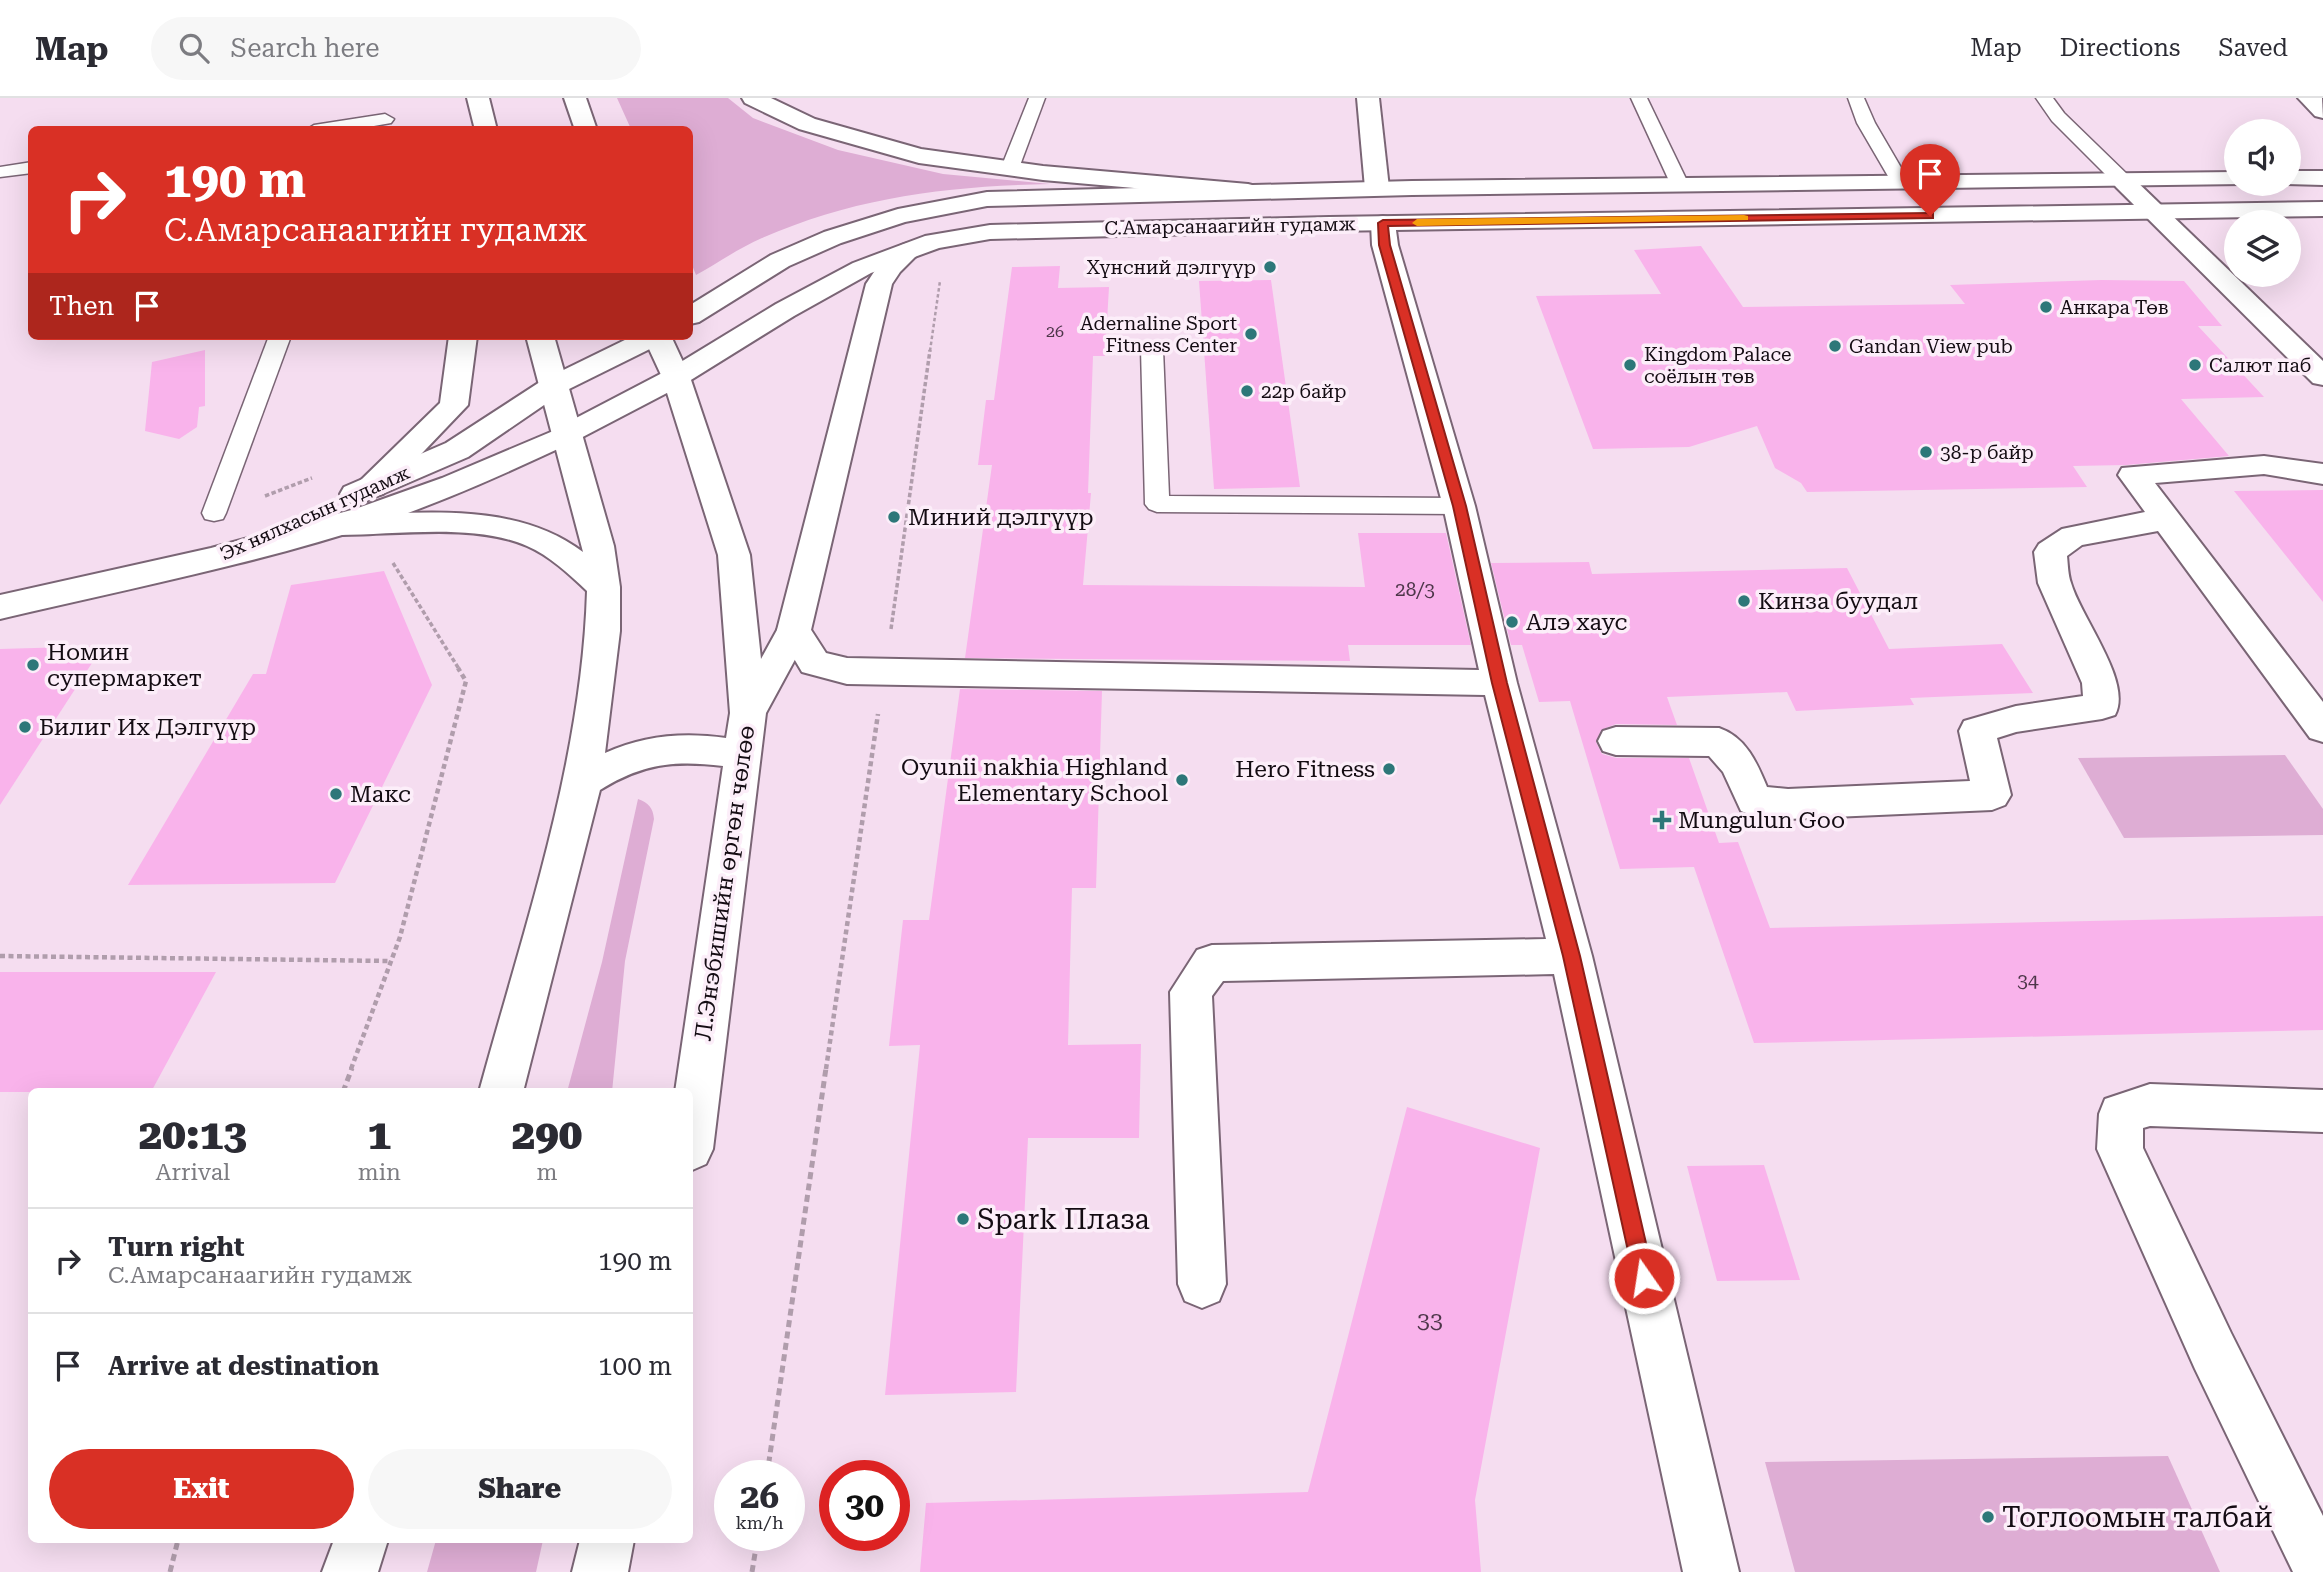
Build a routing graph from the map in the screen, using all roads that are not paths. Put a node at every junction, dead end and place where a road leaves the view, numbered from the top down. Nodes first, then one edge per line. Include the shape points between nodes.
1 (383, 98) edge
2 (478, 98) edge
3 (575, 98) edge
4 (753, 98) edge
5 (1037, 98) edge
6 (1368, 98) edge
7 (1639, 98) edge
8 (1856, 98) edge
9 (2044, 98) edge
10 (2309, 98) edge
11 (2323, 111) edge
12 (385, 124) edge
13 (361, 126) edge
14 (485, 126) edge
15 (585, 126) edge
16 (28, 168) edge
17 (1010, 168) junction
18 (0, 172) edge
19 (2301, 178) edge
20 (2323, 178) edge
21 (2224, 179) edge
22 (2124, 182) junction
23 (1901, 183) junction
24 (1680, 186) junction
25 (1248, 191) junction
26 (1380, 206) junction
27 (2323, 209) edge
28 (2153, 212) junction
29 (908, 251) junction
30 (693, 314) edge
31 (279, 340) edge
32 (462, 340) edge
33 (541, 340) edge
34 (647, 340) edge
35 (657, 340) edge
36 (1152, 349) dead end
37 (676, 377) junction
38 (2323, 377) edge
39 (553, 386) junction
40 (565, 435) junction
41 (2323, 474) edge
42 (372, 487) junction
43 (1460, 506) junction
44 (214, 513) road end
45 (2165, 519) junction
46 (339, 525) junction
47 (213, 558) junction
48 (604, 587) junction
49 (0, 607) edge
50 (794, 630) junction
51 (1499, 683) junction
52 (748, 713) junction
53 (2323, 728) edge
54 (1616, 741) dead end
55 (744, 755) junction
56 (583, 782) junction
57 (1571, 956) junction
58 (502, 1088) edge
59 (2323, 1111) edge
60 (693, 1127) edge
61 (1202, 1284) dead end
62 (359, 1543) edge
63 (606, 1543) edge
64 (350, 1572) edge
65 (600, 1572) edge
66 (1711, 1572) edge
67 (2322, 1572) edge

1 - 12 lane
2 - 14 main road
3 - 15 main road
4 - 17 main road via 807,124 919,156
5 - 17 lane
6 - 26 main road
7 - 24 lane
8 - 23 lane
9 - 22 lane
10 - 11 main road
12 - 13 lane
16 - 18 lane
17 - 25 main road
19 - 20 main road
21 - 22 main road, С.Амарсанаагийн гудамж
22 - 23 main road, С.Амарсанаагийн гудамж
22 - 28 main road
23 - 24 main road, С.Амарсанаагийн гудамж
24 - 26 main road, С.Амарсанаагийн гудамж
25 - 26 main road, С.Амарсанаагийн гудамж
25 - 30 main road via 987,199 944,205 880,221 808,247
26 - 28 main road, С.Амарсанаагийн гудамж
26 - 29 main road, С.Амарсанаагийн гудамж via 990,232 934,240
26 - 43 main road via 1385,245
27 - 28 main road, С.Амарсанаагийн гудамж
28 - 38 main road
29 - 37 main road, С.Амарсанаагийн гудамж via 862,268
29 - 50 main road via 879,284
31 - 44 lane
32 - 42 main road via 454,405
33 - 39 main road
34 - 39 main road, Эх нялхасын гудамж
35 - 37 main road, Л.Энэбишийн өргөн чөлөө
36 - 43 lane via 1157,504
37 - 40 main road, Эх нялхасын гудамж
37 - 52 main road, Л.Энэбишийн өргөн чөлөө via 734,555
39 - 40 main road
39 - 42 main road, Эх нялхасын гудамж via 457,450
40 - 46 main road, Эх нялхасын гудамж via 461,482
40 - 48 main road via 598,546
41 - 45 main road via 2264,465 2133,475
42 - 47 main road, Эх нялхасын гудамж
43 - 51 main road
45 - 53 main road
45 - 54 main road via 2073,536 2050,552 2054,583 2100,683 2102,706 2016,719 1977,731 1992,795 1787,804 1754,801 1739,765 1719,742
46 - 47 main road, Эх нялхасын гудамж
46 - 48 main road via 484,526 529,535 565,553
47 - 49 main road
48 - 56 main road via 603,631
50 - 51 main road via 814,663 847,671
50 - 52 main road
51 - 57 main road
52 - 55 main road, Л.Энэбишийн өргөн чөлөө
55 - 56 main road via 681,747 656,749 630,756
55 - 60 main road, Л.Энэбишийн өргөн чөлөө
56 - 58 main road
57 - 61 main road via 1212,963 1191,992
57 - 66 main road
59 - 67 main road via 2150,1105 2120,1114 2120,1149
62 - 64 main road
63 - 65 main road

